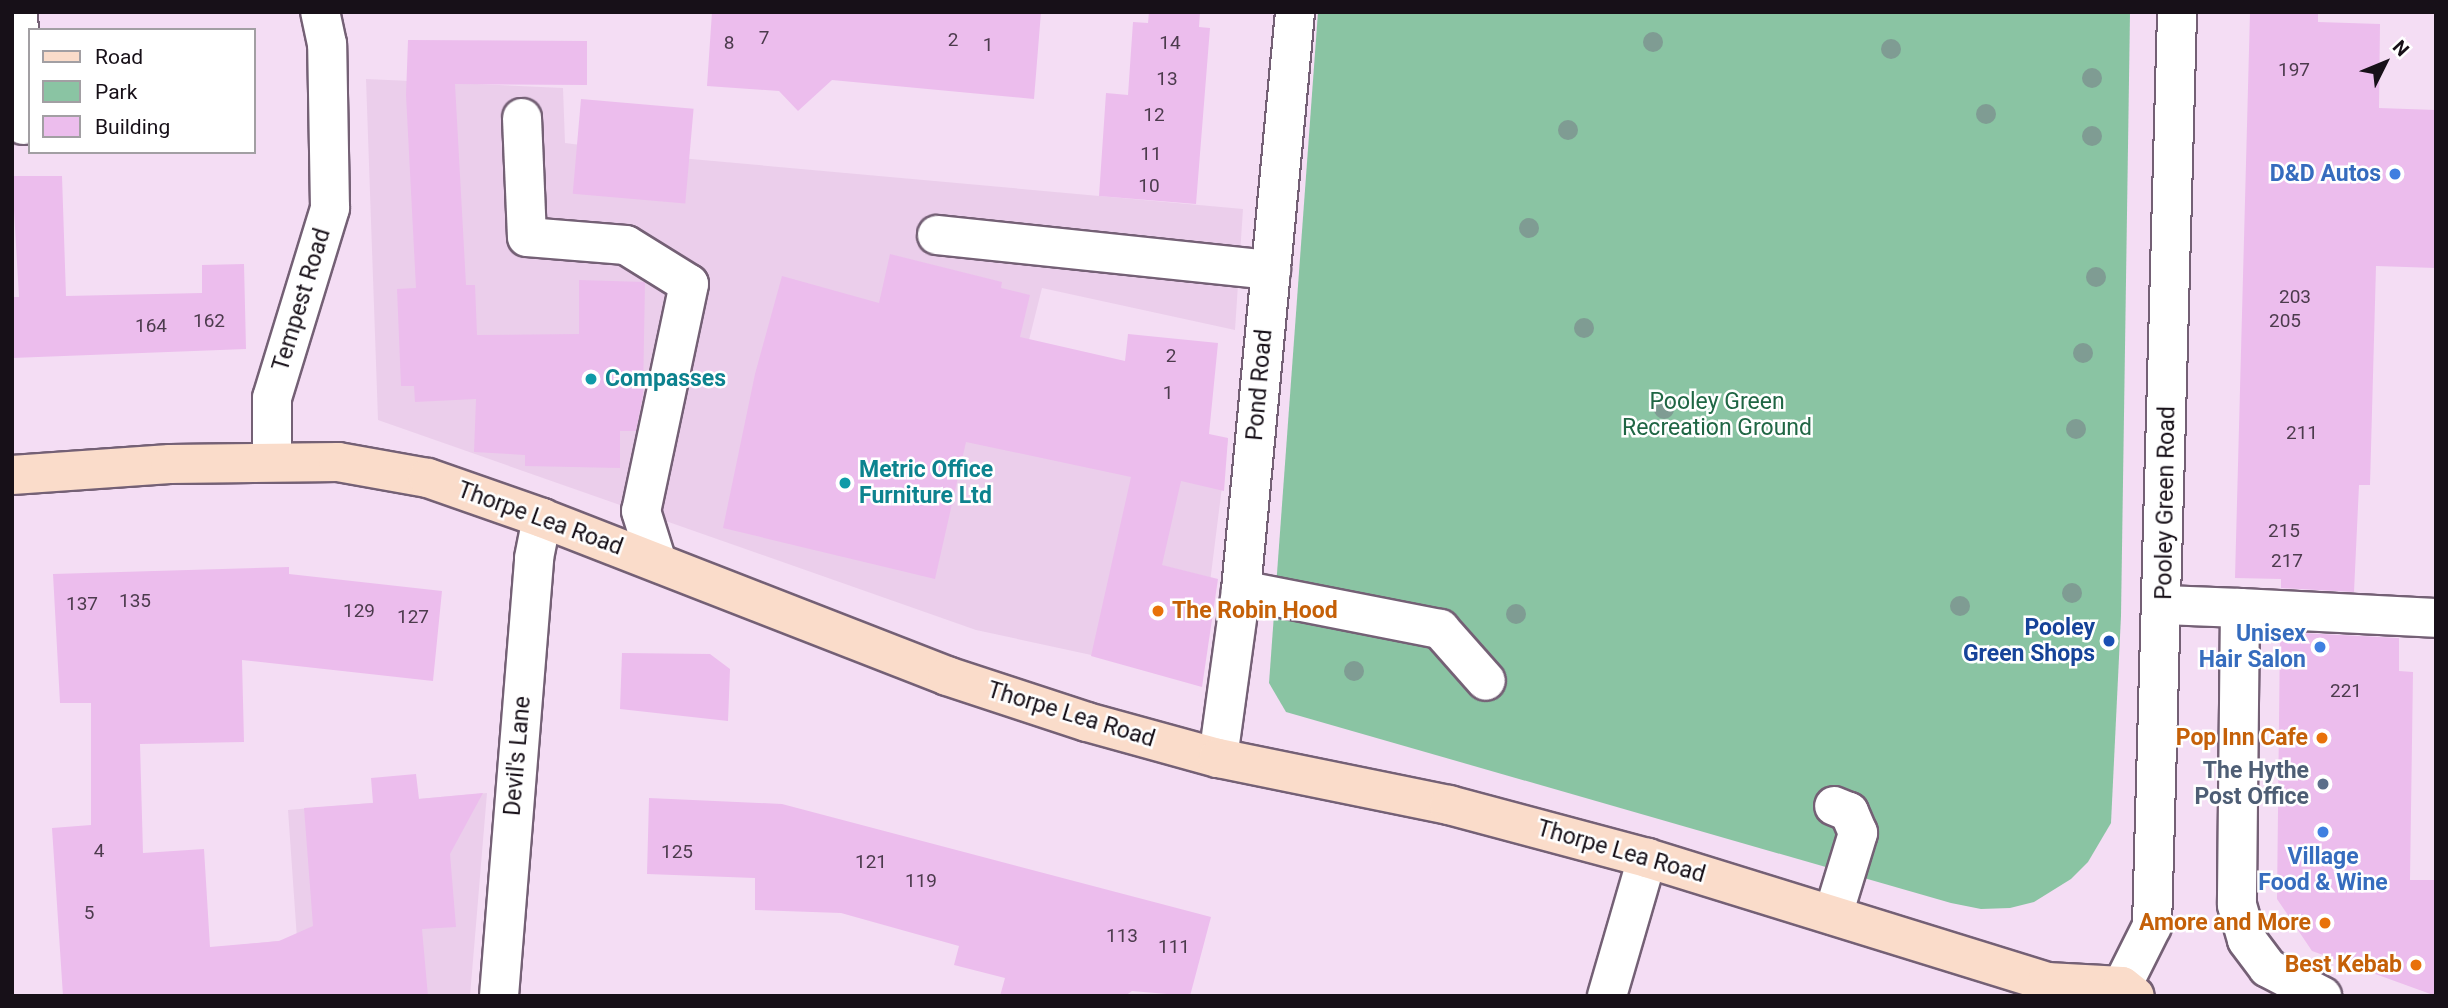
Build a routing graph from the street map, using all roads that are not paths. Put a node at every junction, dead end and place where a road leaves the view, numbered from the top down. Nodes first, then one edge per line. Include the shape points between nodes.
1 (18, 12) edge
2 (320, 12) edge
3 (1295, 12) edge
4 (2177, 12) edge
5 (522, 118) dead end
6 (23, 125) dead end
7 (936, 234) dead end
8 (1271, 270) junction
9 (272, 461) junction
10 (12, 475) edge
11 (542, 517) junction
12 (657, 562) junction
13 (1241, 590) junction
14 (2164, 605) junction
15 (2240, 608) junction
16 (2436, 618) edge
17 (1486, 681) dead end
18 (1218, 758) junction
19 (1833, 806) dead end
20 (1647, 858) junction
21 (1833, 915) junction
22 (2128, 991) edge
23 (499, 996) edge
24 (1607, 996) edge
25 (2322, 996) edge

1 - 6 street
2 - 9 street, Tempest Road via 327,44 330,208 272,398
3 - 8 street, Pond Road
4 - 14 street, Pooley Green Road
5 - 12 street via 527,237 626,245 689,284 641,511
7 - 8 street
8 - 13 street, Pond Road
9 - 10 main road, Thorpe Lea Road
9 - 11 main road, Thorpe Lea Road via 338,462 428,478
11 - 12 main road, Thorpe Lea Road
11 - 23 street, Devil's Lane via 534,558
12 - 18 main road, Thorpe Lea Road via 947,676
13 - 17 street via 1440,629
13 - 18 street, Pond Road
14 - 15 street
14 - 22 street, Pooley Green Road via 2152,926
15 - 16 street
15 - 25 street via 2237,905 2247,940 2268,968
18 - 20 main road, Thorpe Lea Road via 1449,805
19 - 21 street via 1849,812 1858,833
20 - 21 main road, Thorpe Lea Road
20 - 24 street
21 - 22 main road, Thorpe Lea Road via 2047,982

